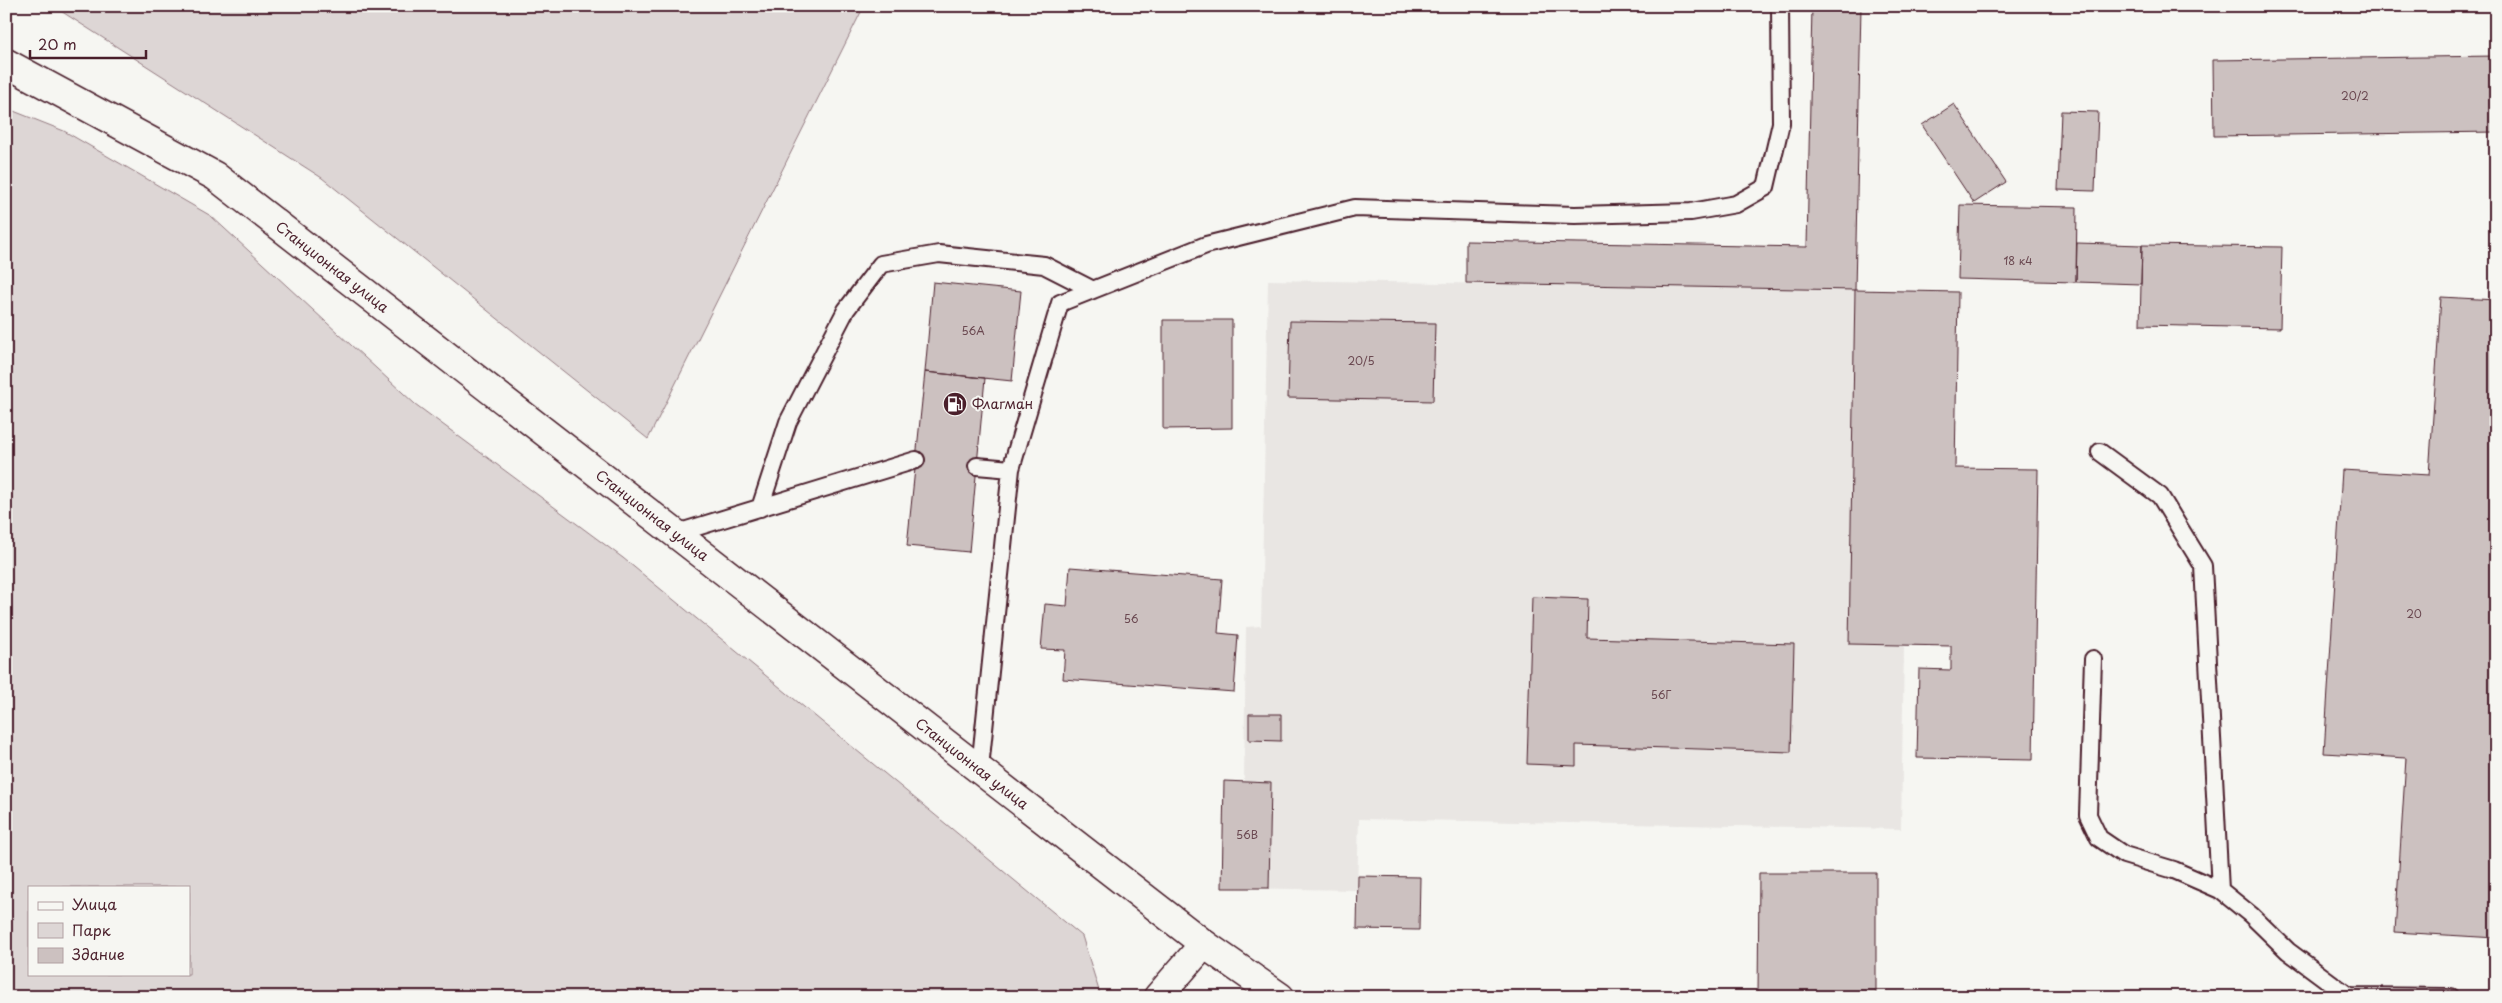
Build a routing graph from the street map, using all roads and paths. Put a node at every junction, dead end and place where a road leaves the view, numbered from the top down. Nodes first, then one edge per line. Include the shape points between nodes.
1 (1780, 6) edge
2 (6, 63) edge
3 (1093, 290) junction
4 (2100, 452) dead end
5 (916, 460) dead end
6 (977, 466) dead end
7 (1011, 469) junction
8 (760, 508) junction
9 (677, 533) junction
10 (2093, 659) dead end
11 (980, 768) junction
12 (2220, 890) junction
13 (1204, 944) junction
14 (2350, 996) edge
15 (1158, 997) edge
16 (1280, 997) edge
17 (2450, 997) edge

1 - 3 lane via 1781,123 1766,187 1736,204 1691,212 1575,215 1355,208 1206,245
2 - 9 main road, Станционная улица via 215,176
3 - 7 lane via 1060,303
3 - 8 lane via 1044,265 939,254 881,264 846,310 788,422
4 - 12 lane via 2160,496 2203,566
5 - 8 lane
6 - 7 lane
7 - 11 lane
8 - 9 lane
9 - 11 main road, Станционная улица
10 - 12 lane via 2088,815 2099,838 2124,855 2174,870
11 - 13 main road, Станционная улица
12 - 14 lane via 2288,951
13 - 15 main road
13 - 16 main road, Станционная улица
14 - 17 lane

